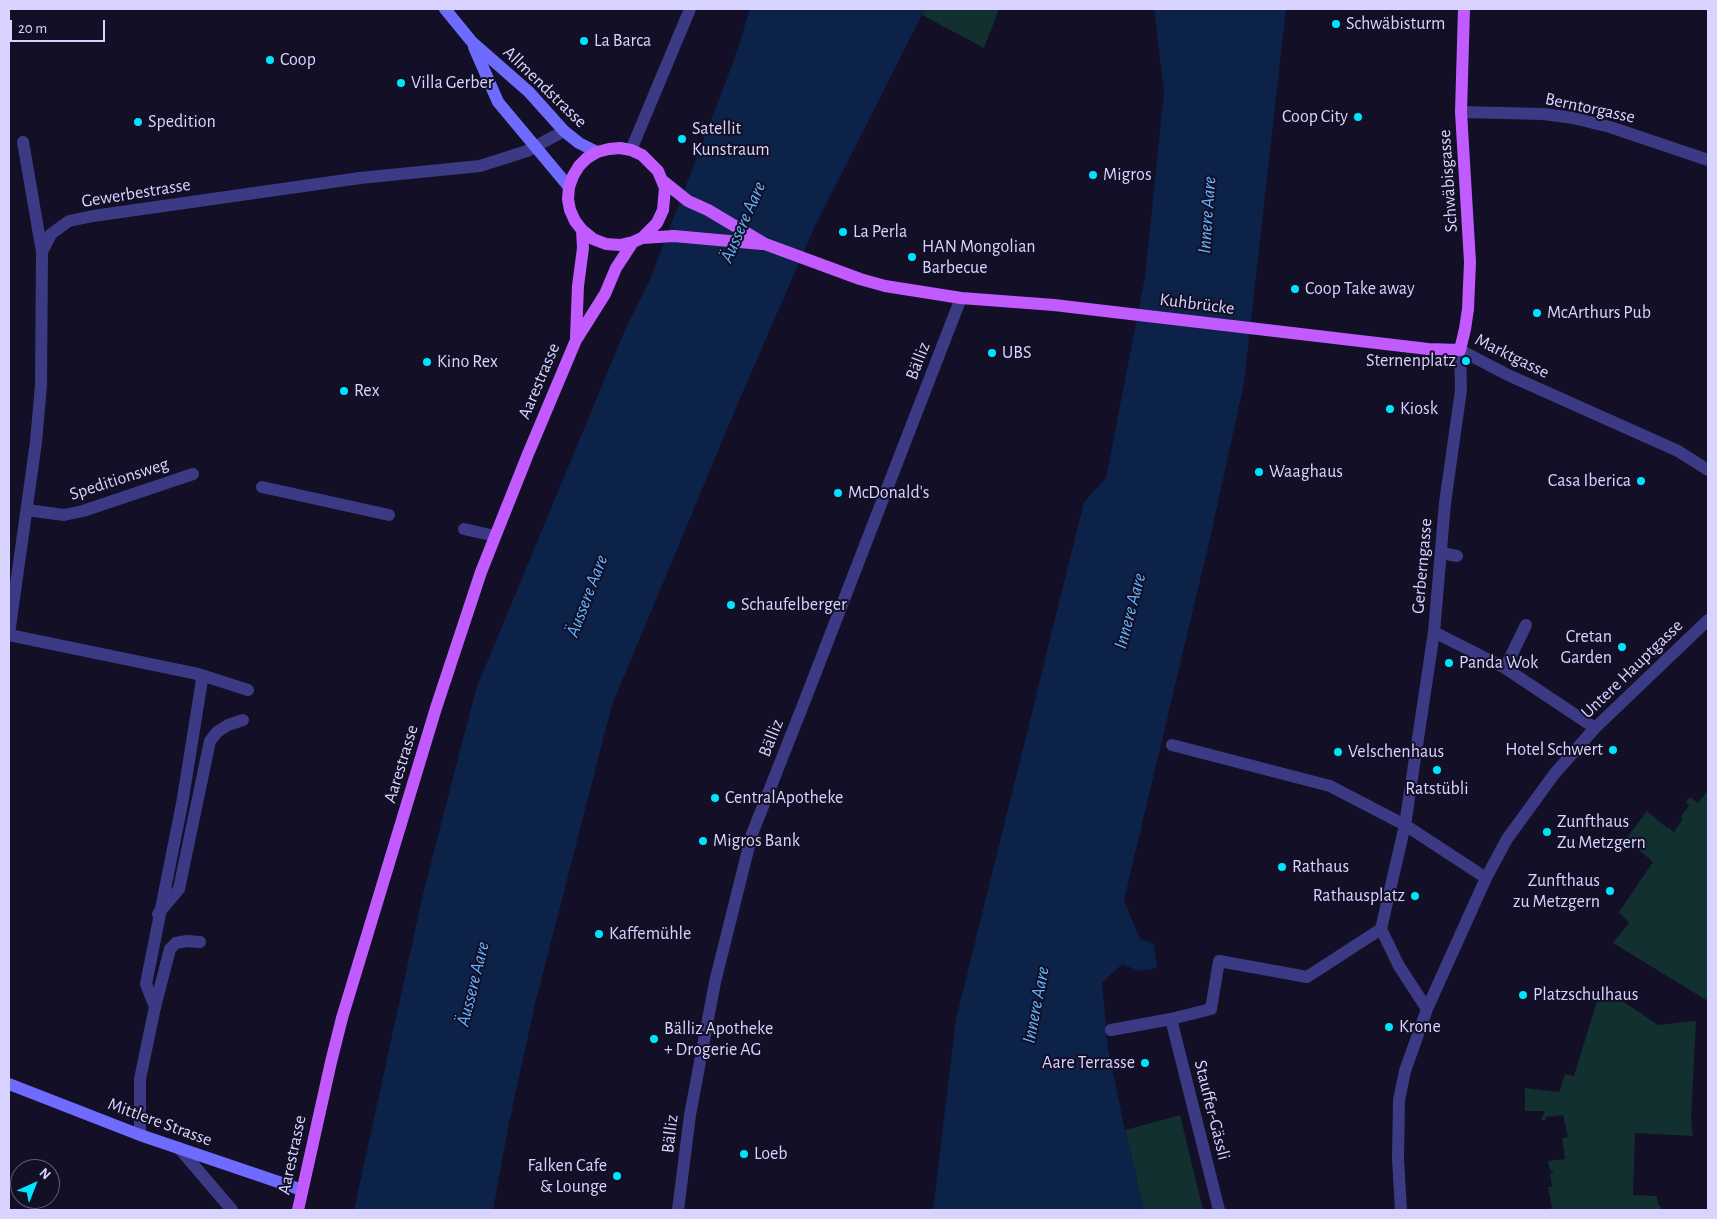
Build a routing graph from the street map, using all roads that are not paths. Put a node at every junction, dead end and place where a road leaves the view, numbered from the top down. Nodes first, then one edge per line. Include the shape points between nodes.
1 (445, 9) edge
2 (690, 9) edge
3 (1464, 9) edge
4 (472, 42) junction
5 (1461, 112) junction
6 (564, 131) junction
7 (23, 142) dead end
8 (534, 146) junction
9 (631, 150) junction
10 (597, 152) junction
11 (1708, 160) edge
12 (663, 181) junction
13 (569, 187) junction
14 (582, 230) junction
15 (637, 240) junction
16 (765, 244) junction
17 (42, 252) junction
18 (961, 298) junction
19 (1255, 329) joint
20 (576, 340) junction
21 (1460, 350) junction
22 (1708, 470) edge
23 (193, 474) dead end
24 (262, 487) dead end
25 (27, 510) junction
26 (389, 514) dead end
27 (464, 530) dead end
28 (495, 536) junction
29 (1442, 553) junction
30 (1456, 556) dead end
31 (1708, 620) edge
32 (1526, 626) dead end
33 (1434, 632) junction
34 (9, 634) edge
35 (1505, 668) junction
36 (198, 674) junction
37 (248, 690) dead end
38 (243, 720) dead end
39 (1595, 728) junction
40 (1172, 745) dead end
41 (1405, 825) junction
42 (1486, 878) junction
43 (158, 914) junction
44 (1381, 929) junction
45 (200, 942) dead end
46 (155, 1007) junction
47 (1427, 1009) junction
48 (1171, 1019) junction
49 (1111, 1030) dead end
50 (9, 1084) edge
51 (140, 1135) junction
52 (179, 1148) junction
53 (302, 1190) junction
54 (232, 1210) edge
55 (298, 1210) edge
56 (678, 1210) edge
57 (1219, 1210) edge
58 (1401, 1210) edge

1 - 4 main road, Allmendstrasse
2 - 9 street
3 - 5 main road, Schwäbisgasse
4 - 6 main road, Allmendstrasse via 529,92
4 - 8 main road, Allmendstrasse via 498,102
5 - 11 street, Berntorgasse via 1573,118
5 - 21 main road, Schwäbisgasse via 1470,262 1466,329
6 - 8 street, Gewerbestrasse
6 - 10 main road, Allmendstrasse
7 - 17 street
8 - 13 main road, Allmendstrasse
8 - 17 street, Gewerbestrasse via 480,166 360,178 69,221 52,234
9 - 10 main road via 620,148
9 - 12 main road via 651,162
10 - 13 main road via 579,166
12 - 15 main road via 664,210 657,224
12 - 16 main road via 677,194
13 - 14 main road via 570,210
14 - 15 main road via 606,244 620,245
14 - 20 main road, Aarestrasse
15 - 16 main road via 684,236
15 - 20 main road, Aarestrasse via 616,268
16 - 18 main road via 885,286
17 - 25 street via 41,385
18 - 19 main road, Kuhbrücke via 1054,304
18 - 56 street, Bälliz via 752,834 715,982 690,1115
19 - 21 main road, Marktgasse
20 - 28 main road, Aarestrasse
21 - 22 street, Marktgasse via 1508,375 1678,451
21 - 29 street, Gerberngasse via 1461,390
23 - 25 street, Speditionsweg via 83,511 64,514
24 - 26 street
25 - 34 street
27 - 28 street
28 - 53 main road, Aarestrasse via 436,708 345,1009
29 - 30 street
29 - 33 street, Gerberngasse
31 - 39 street, Untere Hauptgasse
32 - 35 street
33 - 35 street
33 - 41 street, Gerberngasse
34 - 36 street
35 - 39 street
36 - 37 street
36 - 43 street via 202,680 201,690 182,804
38 - 43 street via 217,732 210,741 179,889
39 - 42 street, Untere Hauptgasse via 1555,773 1507,839
40 - 41 street via 1330,786
41 - 42 street
41 - 44 street
42 - 47 street
43 - 46 street via 146,984
44 - 47 street via 1399,966
44 - 48 street via 1307,978 1219,961 1211,1009
45 - 46 street via 176,943 170,949
46 - 51 street via 140,1079
47 - 58 street via 1405,1071 1399,1100
48 - 49 street
48 - 57 street, Stauffer-Gässli
50 - 51 main road, Mittlere Strasse
51 - 52 main road, Mittlere Strasse
52 - 53 main road, Mittlere Strasse
52 - 54 street
53 - 55 main road, Aarestrasse

